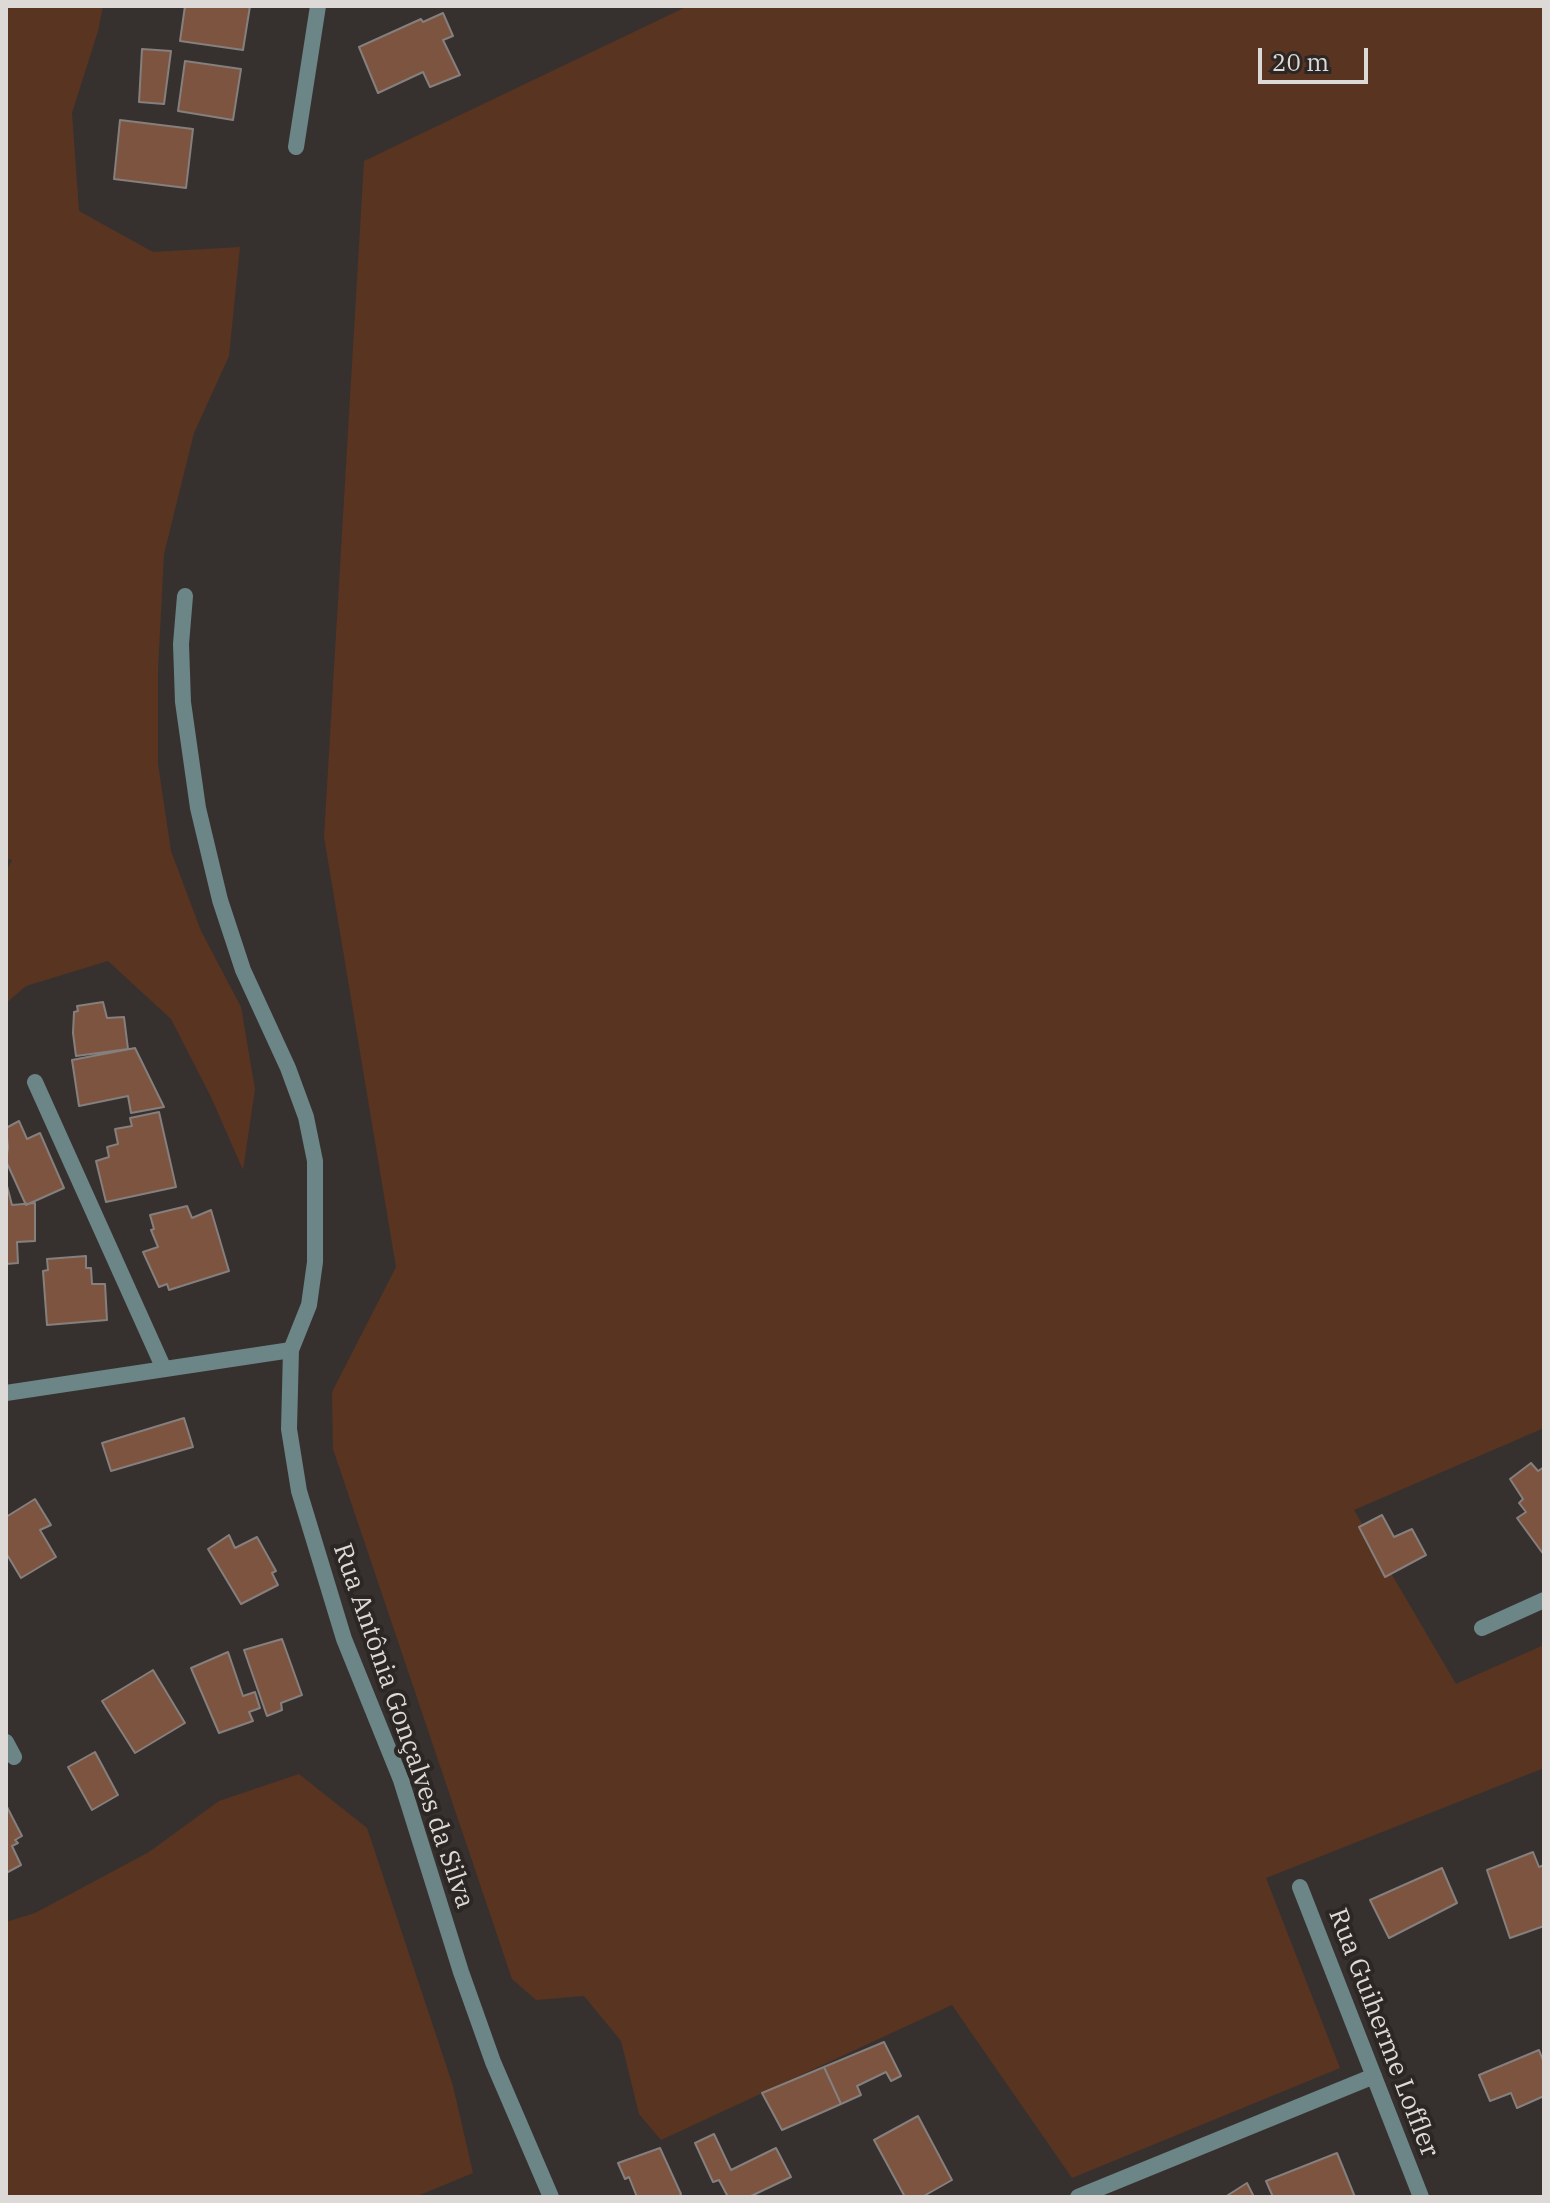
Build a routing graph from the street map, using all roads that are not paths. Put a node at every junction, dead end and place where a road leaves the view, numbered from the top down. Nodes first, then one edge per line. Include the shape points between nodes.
1 (318, 6) edge
2 (296, 147) dead end
3 (185, 596) dead end
4 (35, 1082) dead end
5 (291, 1350) junction
6 (164, 1369) junction
7 (6, 1393) edge
8 (1544, 1600) edge
9 (1482, 1628) dead end
10 (6, 1742) edge
11 (14, 1757) dead end
12 (1300, 1887) dead end
13 (1374, 2076) junction
14 (551, 2197) edge
15 (1078, 2197) edge
16 (1421, 2197) edge

1 - 2 street
3 - 5 street via 183,702 198,808 224,914 288,1068 315,1161 315,1262 309,1305
4 - 6 street
5 - 6 street
5 - 14 street, Rua Antônia Gonçalves da Silva via 289,1429 317,1557 406,1792 493,2062
6 - 7 street
8 - 9 street
10 - 11 street
12 - 13 street, Rua Guiherme Loffler
13 - 15 street
13 - 16 street, Rua Guiherme Loffler

